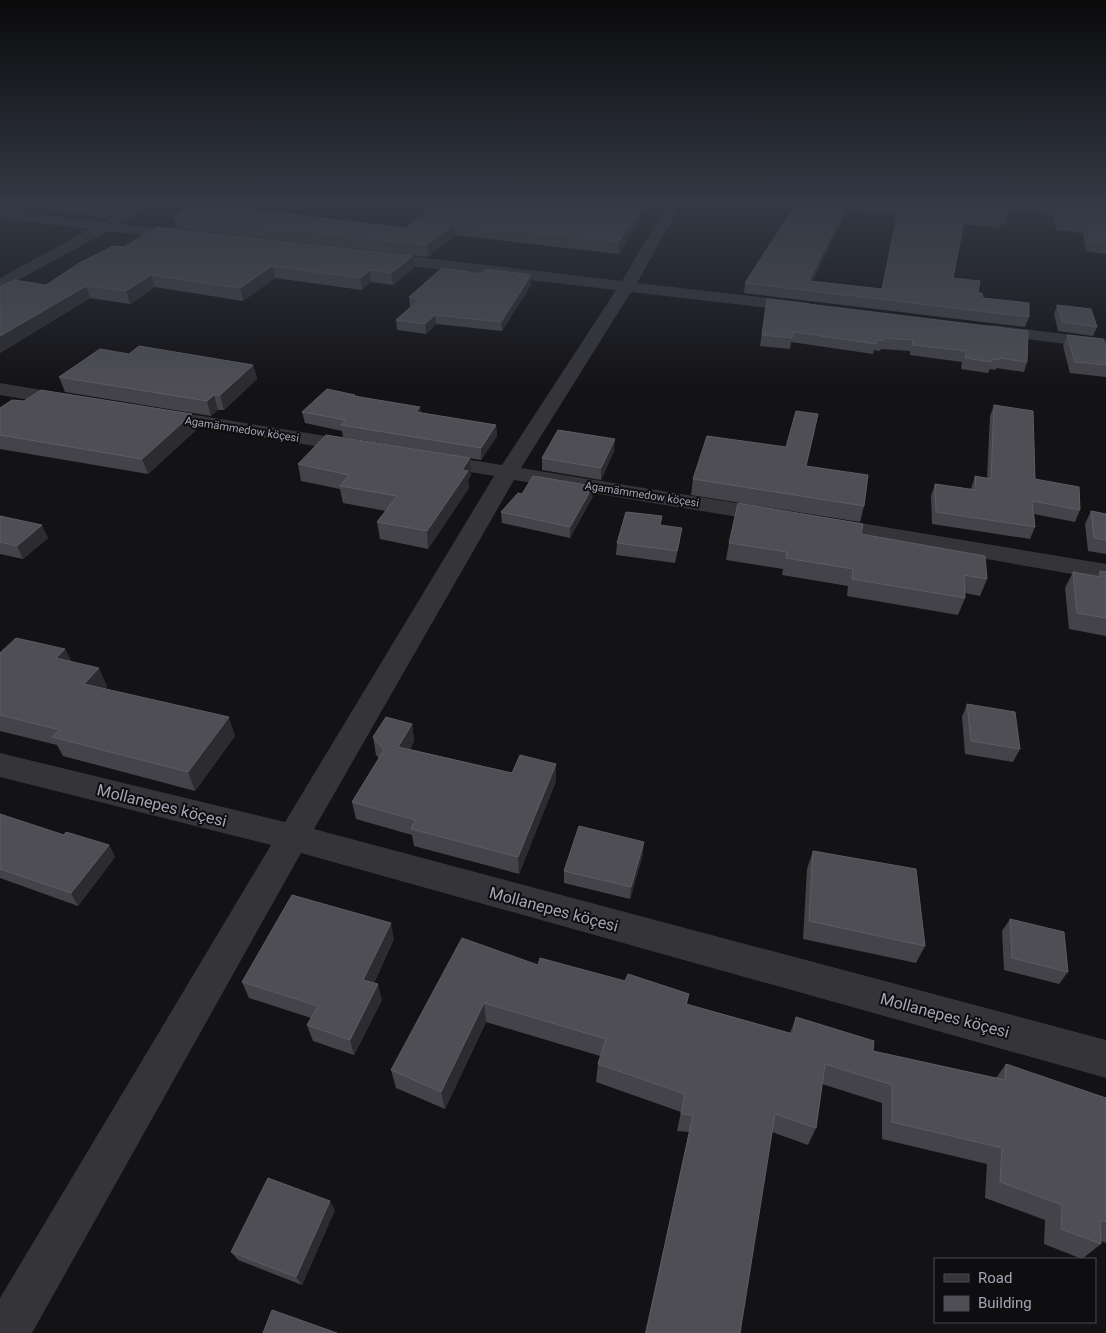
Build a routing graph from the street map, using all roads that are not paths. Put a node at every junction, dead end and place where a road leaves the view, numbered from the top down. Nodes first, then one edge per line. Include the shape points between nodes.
1 (35, 266) edge
2 (451, 266) edge
3 (638, 266) edge
4 (0, 286) edge
5 (626, 286) junction
6 (822, 310) edge
7 (979, 328) edge
8 (1106, 344) edge
9 (0, 389) edge
10 (88, 404) edge
11 (137, 411) edge
12 (381, 451) edge
13 (410, 456) edge
14 (508, 472) junction
15 (1106, 572) edge
16 (0, 765) edge
17 (292, 837) junction
18 (1106, 1059) edge
19 (6, 1333) edge

1 - 4 street
2 - 5 street
3 - 5 street
5 - 6 street
5 - 14 street
7 - 8 street
9 - 10 street
11 - 12 street, Agamämmedow köçesi
13 - 14 street, Agamämmedow köçesi
14 - 15 street, Agamämmedow köçesi
14 - 17 street
16 - 17 street, Mollanepes köçesi
17 - 18 street, Mollanepes köçesi
17 - 19 street

